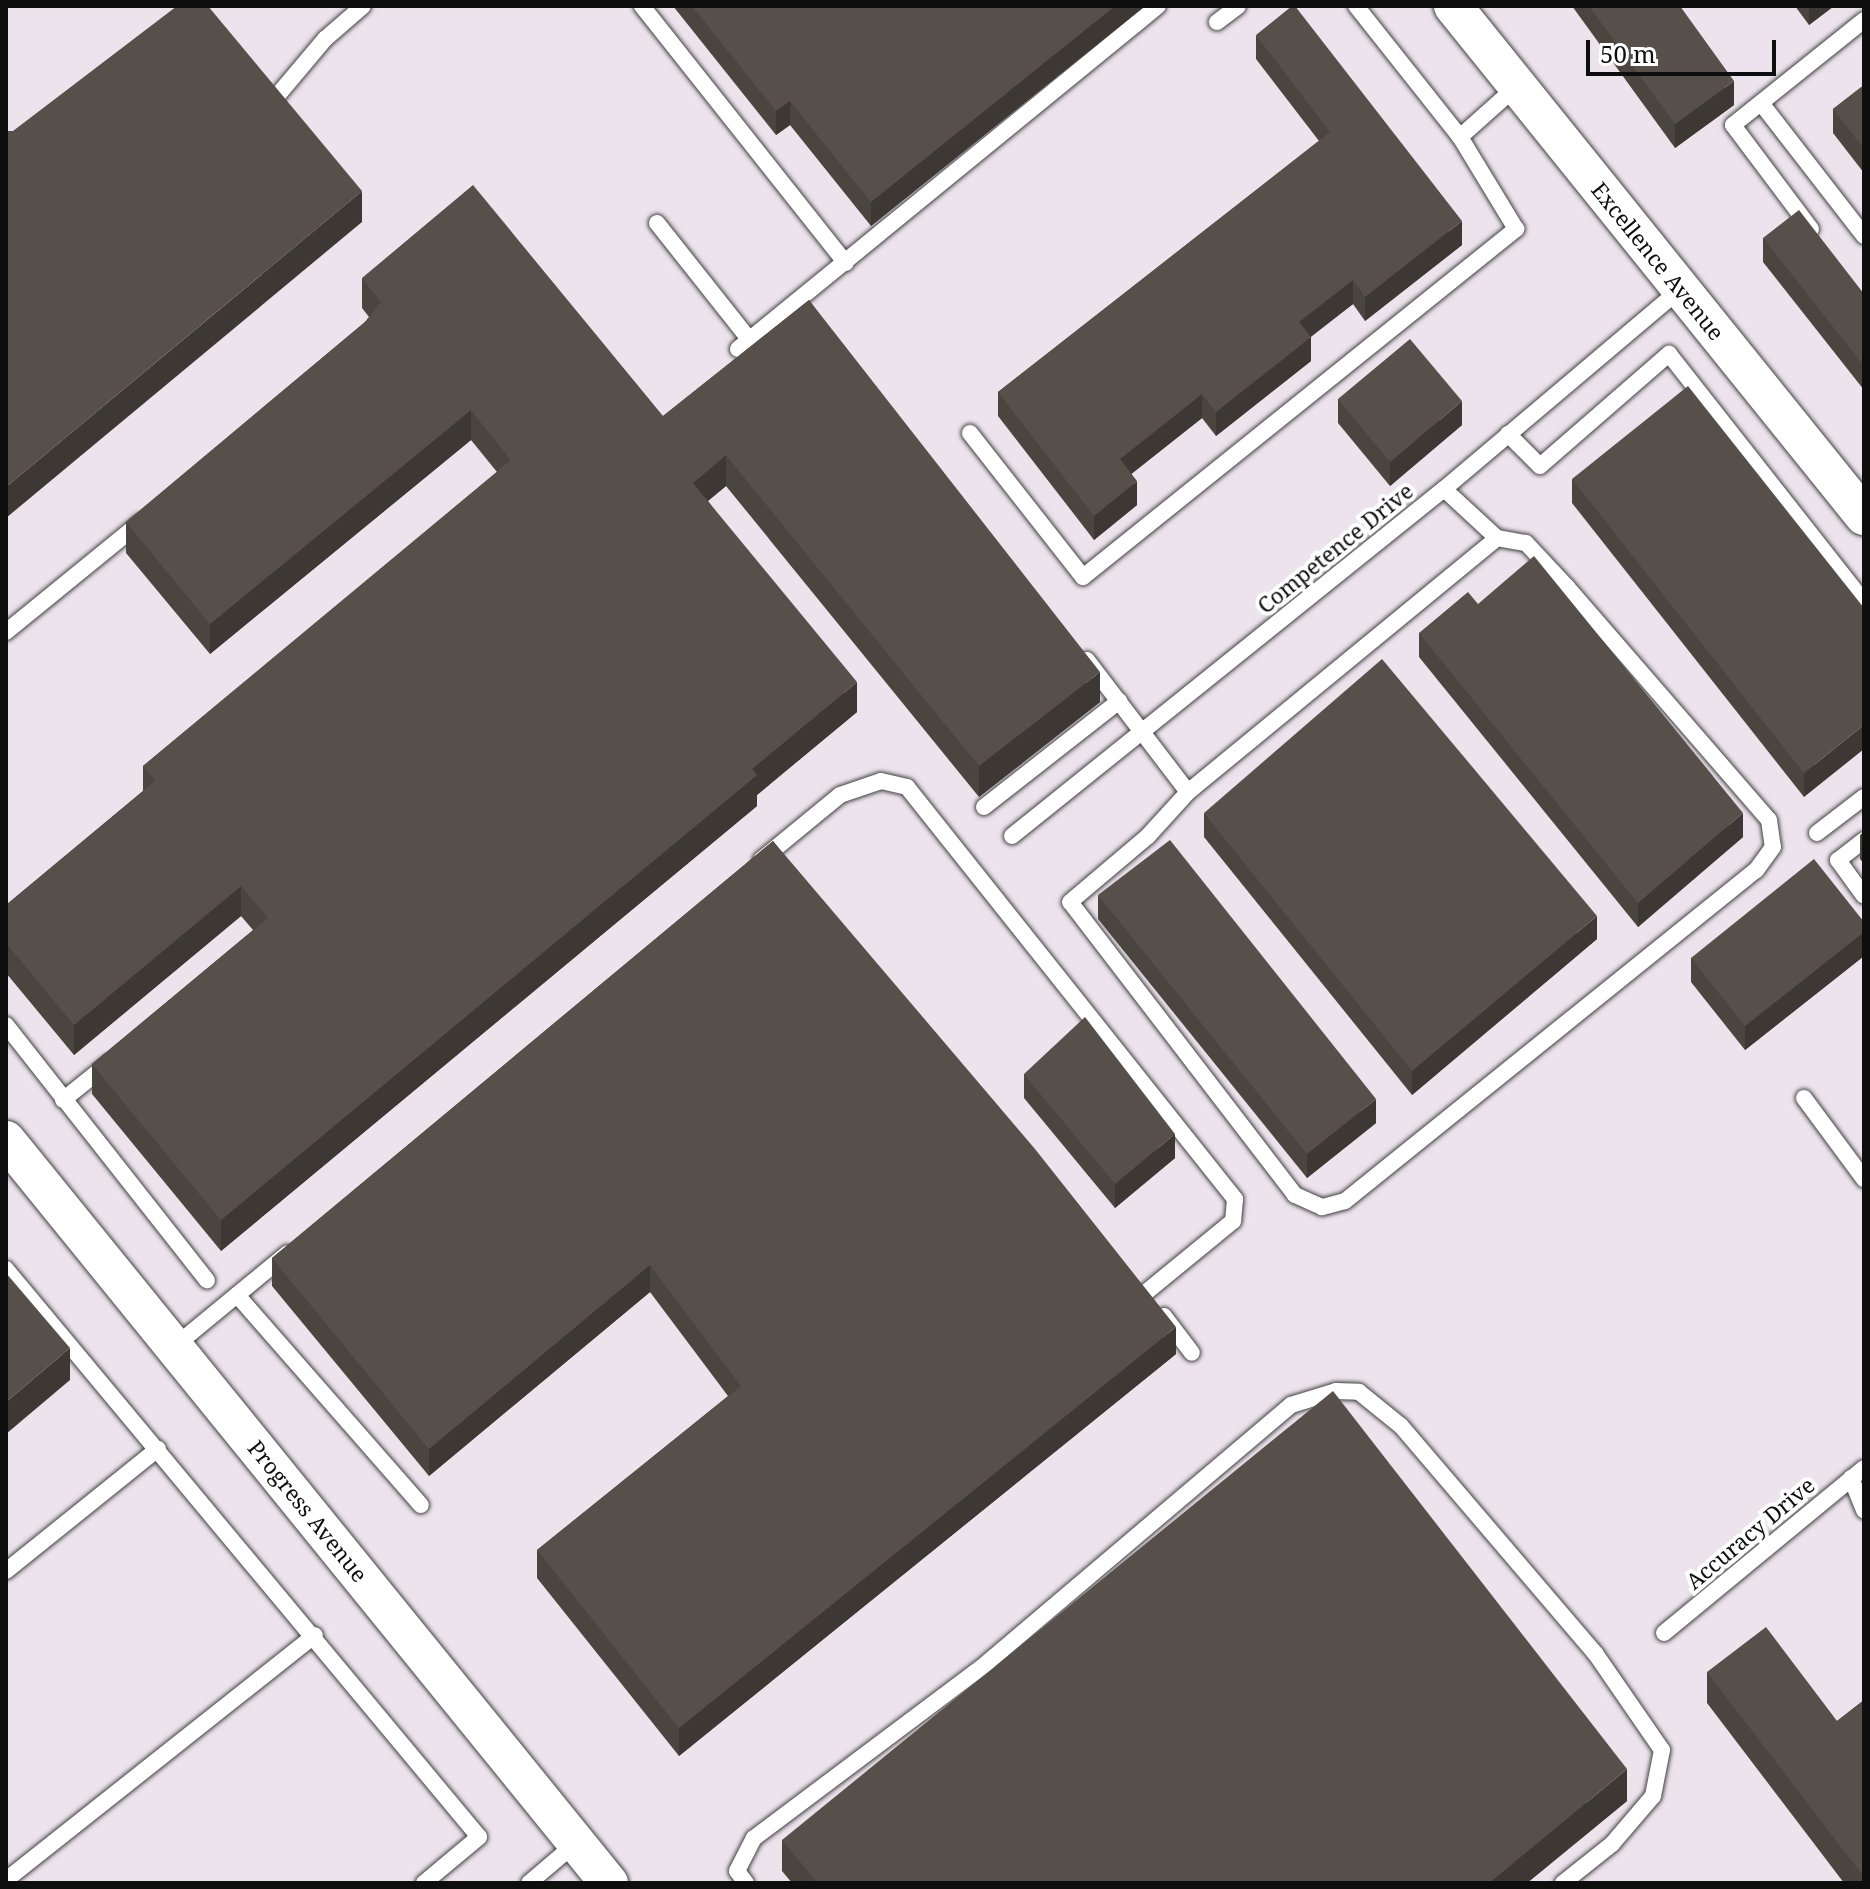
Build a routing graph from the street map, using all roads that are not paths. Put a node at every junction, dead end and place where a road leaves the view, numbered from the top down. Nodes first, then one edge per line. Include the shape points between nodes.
1 (363, 6) edge
2 (642, 6) edge
3 (1158, 6) edge
4 (1238, 6) edge
5 (1356, 6) edge
6 (1453, 6) edge
7 (1864, 20) edge
8 (1217, 22) dead end
9 (1516, 87) junction
10 (276, 96) edge
11 (1761, 103) junction
12 (1460, 137) junction
13 (657, 223) dead end
14 (1864, 236) edge
15 (1827, 249) edge
16 (846, 263) junction
17 (1682, 288) junction
18 (970, 433) dead end
19 (1508, 434) junction
20 (1444, 489) junction
21 (151, 513) edge
22 (1864, 516) edge
23 (1497, 538) junction
24 (1864, 602) edge
25 (6, 632) edge
26 (1079, 651) edge
27 (1119, 701) junction
28 (1144, 731) junction
29 (1188, 792) junction
30 (1864, 797) edge
31 (984, 807) dead end
32 (1817, 833) dead end
33 (1012, 836) dead end
34 (1864, 840) edge
35 (741, 877) edge
36 (1864, 896) edge
37 (6, 1025) edge
38 (124, 1051) edge
39 (1804, 1098) dead end
40 (63, 1100) junction
41 (6, 1140) edge
42 (1864, 1179) edge
43 (298, 1244) edge
44 (6, 1269) edge
45 (207, 1280) dead end
46 (237, 1295) junction
47 (175, 1346) junction
48 (1192, 1353) dead end
49 (158, 1449) junction
50 (1858, 1473) edge
51 (421, 1505) dead end
52 (1864, 1510) edge
53 (6, 1571) edge
54 (1664, 1633) dead end
55 (315, 1635) junction
56 (576, 1843) junction
57 (6, 1880) edge
58 (424, 1883) edge
59 (529, 1883) edge
60 (609, 1883) edge
61 (746, 1883) edge
62 (1563, 1883) edge

1 - 10 lane via 325,39
2 - 16 lane
3 - 16 lane
4 - 8 lane
5 - 12 lane
6 - 9 street, Excellence Avenue
7 - 11 lane
9 - 12 lane
9 - 17 street, Excellence Avenue
11 - 14 lane
11 - 15 lane via 1733,125
12 - 18 lane via 1516,229 1083,577
13 - 16 lane via 743,344 805,307
17 - 19 lane, Competence Drive
17 - 22 street, Excellence Avenue
19 - 20 lane, Competence Drive
19 - 24 lane via 1540,466 1669,354
20 - 23 lane
20 - 28 lane, Competence Drive
21 - 25 lane
23 - 29 lane
23 - 29 lane via 1526,543 1567,587 1769,820 1773,847 1756,870 1345,1201 1322,1207 1295,1195 1070,902 1148,836
26 - 27 lane
27 - 28 lane
27 - 31 lane
28 - 29 lane
28 - 33 lane, Competence Drive
30 - 32 lane
34 - 36 lane via 1838,860
35 - 48 lane via 840,795 881,781 907,787 1235,1199 1233,1221 1141,1287
37 - 40 lane
38 - 40 lane
39 - 42 lane
40 - 45 lane
41 - 47 street, Progress Avenue
43 - 46 lane
44 - 49 lane
46 - 47 lane
46 - 51 lane
47 - 56 street, Progress Avenue
49 - 53 lane
49 - 55 lane
50 - 52 lane
50 - 54 lane, Accuracy Drive
55 - 57 lane
55 - 58 lane via 479,1837
56 - 59 lane
56 - 60 street, Progress Avenue
61 - 62 lane via 737,1871 754,1838 988,1662 1291,1405 1336,1391 1359,1392 1401,1426 1595,1653 1662,1750 1653,1796 1612,1844

